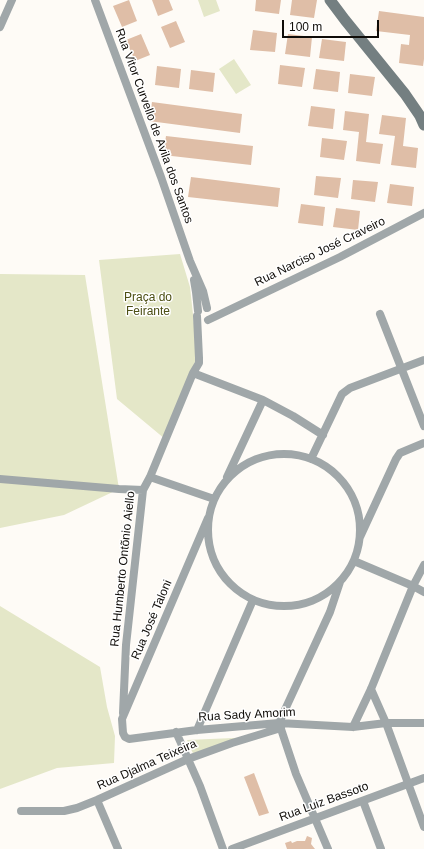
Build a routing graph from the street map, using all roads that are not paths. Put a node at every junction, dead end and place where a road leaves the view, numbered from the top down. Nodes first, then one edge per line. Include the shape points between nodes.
1 (12, 0) edge
2 (95, 0) edge
3 (330, 0) edge
4 (339, 0) edge
5 (0, 27) edge
6 (424, 113) edge
7 (424, 125) edge
8 (424, 213) edge
9 (190, 261) junction
10 (208, 309) junction
11 (226, 311) junction
12 (197, 314) junction
13 (380, 314) dead end
14 (207, 321) junction
15 (198, 337) junction
16 (424, 360) edge
17 (402, 368) junction
18 (193, 373) junction
19 (263, 400) junction
20 (424, 426) edge
21 (323, 435) junction
22 (424, 443) edge
23 (311, 459) junction
24 (150, 477) junction
25 (0, 479) edge
26 (224, 482) junction
27 (143, 490) junction
28 (214, 499) junction
29 (208, 518) junction
30 (360, 538) junction
31 (354, 561) junction
32 (424, 565) edge
33 (341, 581) junction
34 (413, 586) junction
35 (424, 592) edge
36 (253, 600) junction
37 (371, 689) junction
38 (122, 720) junction
39 (386, 723) junction
40 (424, 723) edge
41 (280, 725) junction
42 (353, 727) junction
43 (197, 730) junction
44 (176, 732) junction
45 (123, 734) joint
46 (188, 759) junction
47 (424, 778) edge
48 (408, 784) junction
49 (97, 800) junction
50 (363, 801) junction
51 (21, 812) dead end
52 (314, 819) junction
53 (424, 827) edge
54 (118, 849) edge
55 (223, 849) edge
56 (232, 849) edge
57 (328, 849) edge
58 (381, 849) edge

1 - 5 street
2 - 9 street, Rua Vitor Curvello de Avila dos Santos
3 - 7 main road via 405,94
4 - 6 main road via 379,54 411,91
8 - 11 street, Rua Narciso José Craveiro via 340,257
9 - 10 street, Rua Vitor Curvello de Avila dos Santos
9 - 12 street, Rua Vitor Curvello de Avila dos Santos
10 - 11 street
10 - 12 street via 203,307
10 - 14 street via 211,317
11 - 14 street, Rua Narciso José Craveiro
12 - 14 street via 199,319
12 - 15 street
13 - 17 street
14 - 15 street
15 - 18 street, Rua Humberto Ontõnio Aiello via 199,363
16 - 17 street
17 - 20 street
17 - 21 street via 350,388 342,394
18 - 19 street
18 - 24 street, Rua Humberto Ontõnio Aiello
19 - 21 street
19 - 26 street
21 - 23 street
22 - 30 street via 400,453
23 - 26 street via 293,455 274,455 255,460 238,469
23 - 30 street via 333,472 349,490 358,513
24 - 27 street, Rua Humberto Ontõnio Aiello
24 - 28 street
25 - 27 street
26 - 28 street
27 - 38 street, Rua Humberto Ontõnio Aiello via 126,645
28 - 29 street
29 - 36 street via 208,543 216,567 232,586
29 - 38 street, Rua José Taloni
30 - 31 street
31 - 33 street
31 - 34 street
32 - 34 street
33 - 36 street via 322,596 300,605 276,606
33 - 41 street
34 - 35 street
34 - 37 street
36 - 43 street
37 - 39 street
37 - 42 street
38 - 45 street, Rua José Taloni
39 - 40 street, Rua Sady Amorim
39 - 42 street, Rua Sady Amorim
39 - 48 street
41 - 42 street, Rua Sady Amorim
41 - 43 street, Rua Sady Amorim
41 - 46 street, Rua Djalma Teixeira
41 - 52 street
43 - 44 street, Rua Sady Amorim
44 - 45 street, Rua Sady Amorim via 129,740
44 - 46 street
46 - 49 street, Rua Djalma Teixeira
46 - 55 street
47 - 48 street, Rua Luiz Bassoto
48 - 50 street, Rua Luiz Bassoto
48 - 53 street
49 - 51 street, Rua Djalma Teixeira via 64,811
49 - 54 street
50 - 52 street, Rua Luiz Bassoto
50 - 58 street
52 - 56 street, Rua Luiz Bassoto
52 - 57 street

